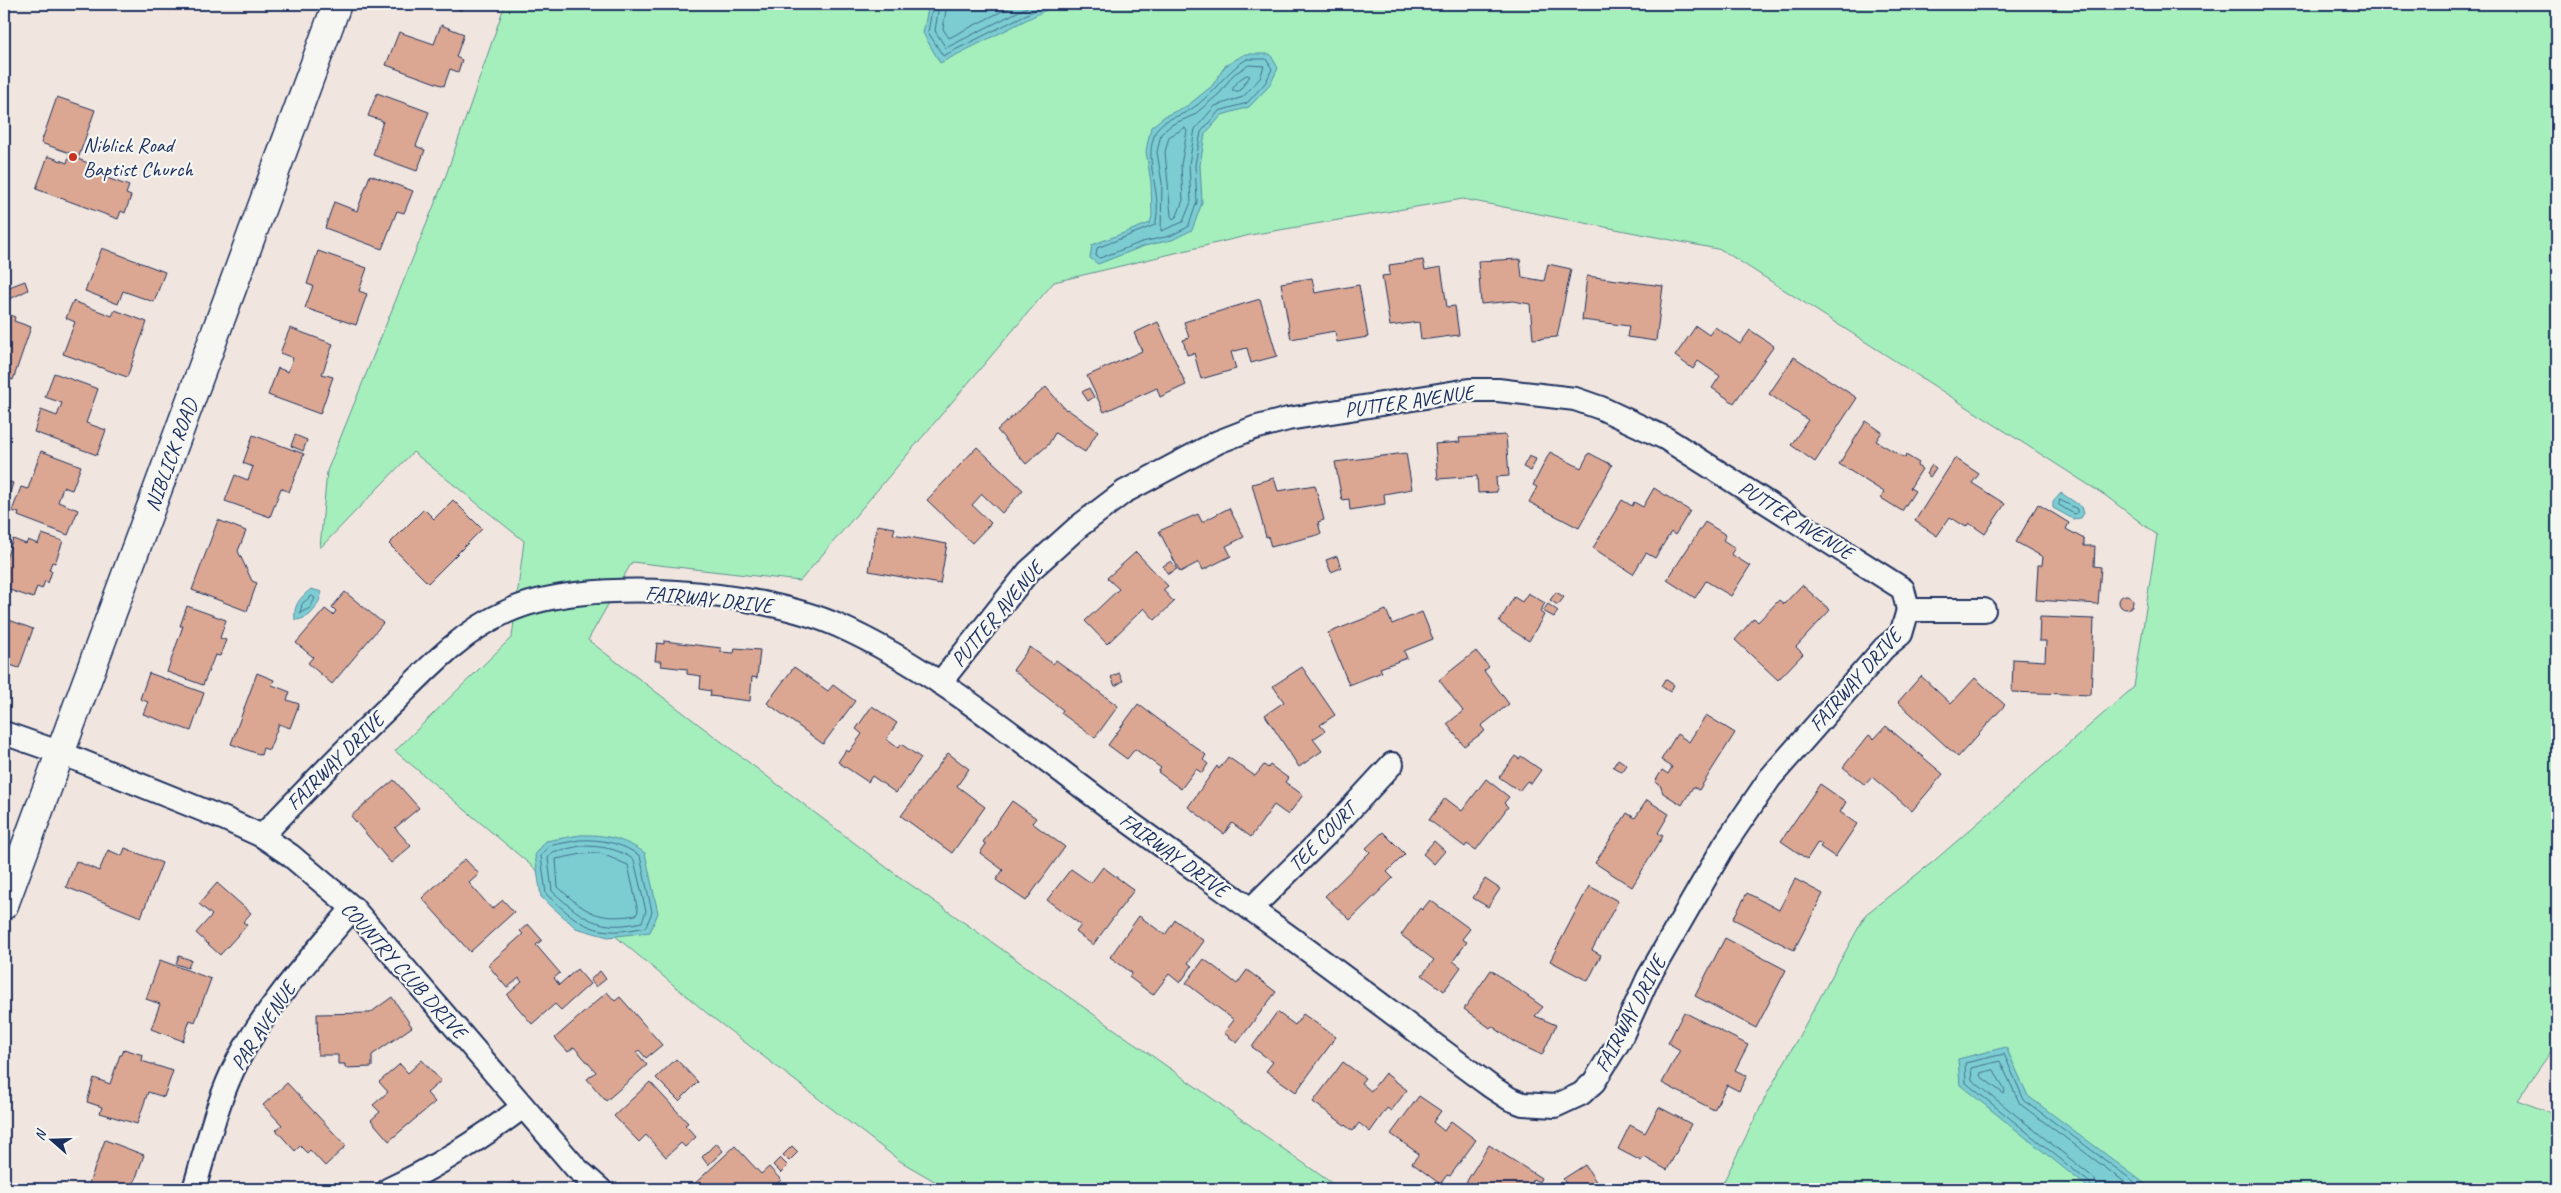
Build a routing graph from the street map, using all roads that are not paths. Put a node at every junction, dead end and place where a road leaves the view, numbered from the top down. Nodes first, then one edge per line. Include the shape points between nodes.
1 (337, 4) edge
2 (1908, 610) junction
3 (1984, 610) dead end
4 (940, 683) junction
5 (4, 733) edge
6 (62, 753) junction
7 (1392, 764) dead end
8 (262, 836) junction
9 (4, 905) edge
10 (353, 908) junction
11 (1251, 910) junction
12 (523, 1107) junction
13 (194, 1189) edge
14 (389, 1189) edge
15 (600, 1189) edge

1 - 6 main road, NIBLICK ROAD
2 - 3 street
2 - 4 street, PUTTER AVENUE via 1903,589 1665,438 1575,399 1469,390 1288,419 1254,428 1218,442 1124,492 1078,527 1028,572
2 - 11 street, FAIRWAY DRIVE via 1900,634 1770,778 1735,830 1648,978 1620,1040 1594,1082 1581,1094 1554,1106 1523,1104 1510,1099
4 - 8 street, FAIRWAY DRIVE via 840,626 792,608 747,599 676,593 623,591 552,598 510,609 480,624 443,654
4 - 11 street, FAIRWAY DRIVE
5 - 6 street, COUNTRY CLUB DRIVE
6 - 8 street, COUNTRY CLUB DRIVE
6 - 9 main road, NIBLICK ROAD
7 - 11 street, TEE COURT
8 - 10 street, COUNTRY CLUB DRIVE
10 - 12 street, COUNTRY CLUB DRIVE
10 - 13 street, PAR AVENUE via 274,1004 238,1060 215,1116
12 - 14 street via 427,1172
12 - 15 street, COUNTRY CLUB DRIVE via 576,1168

